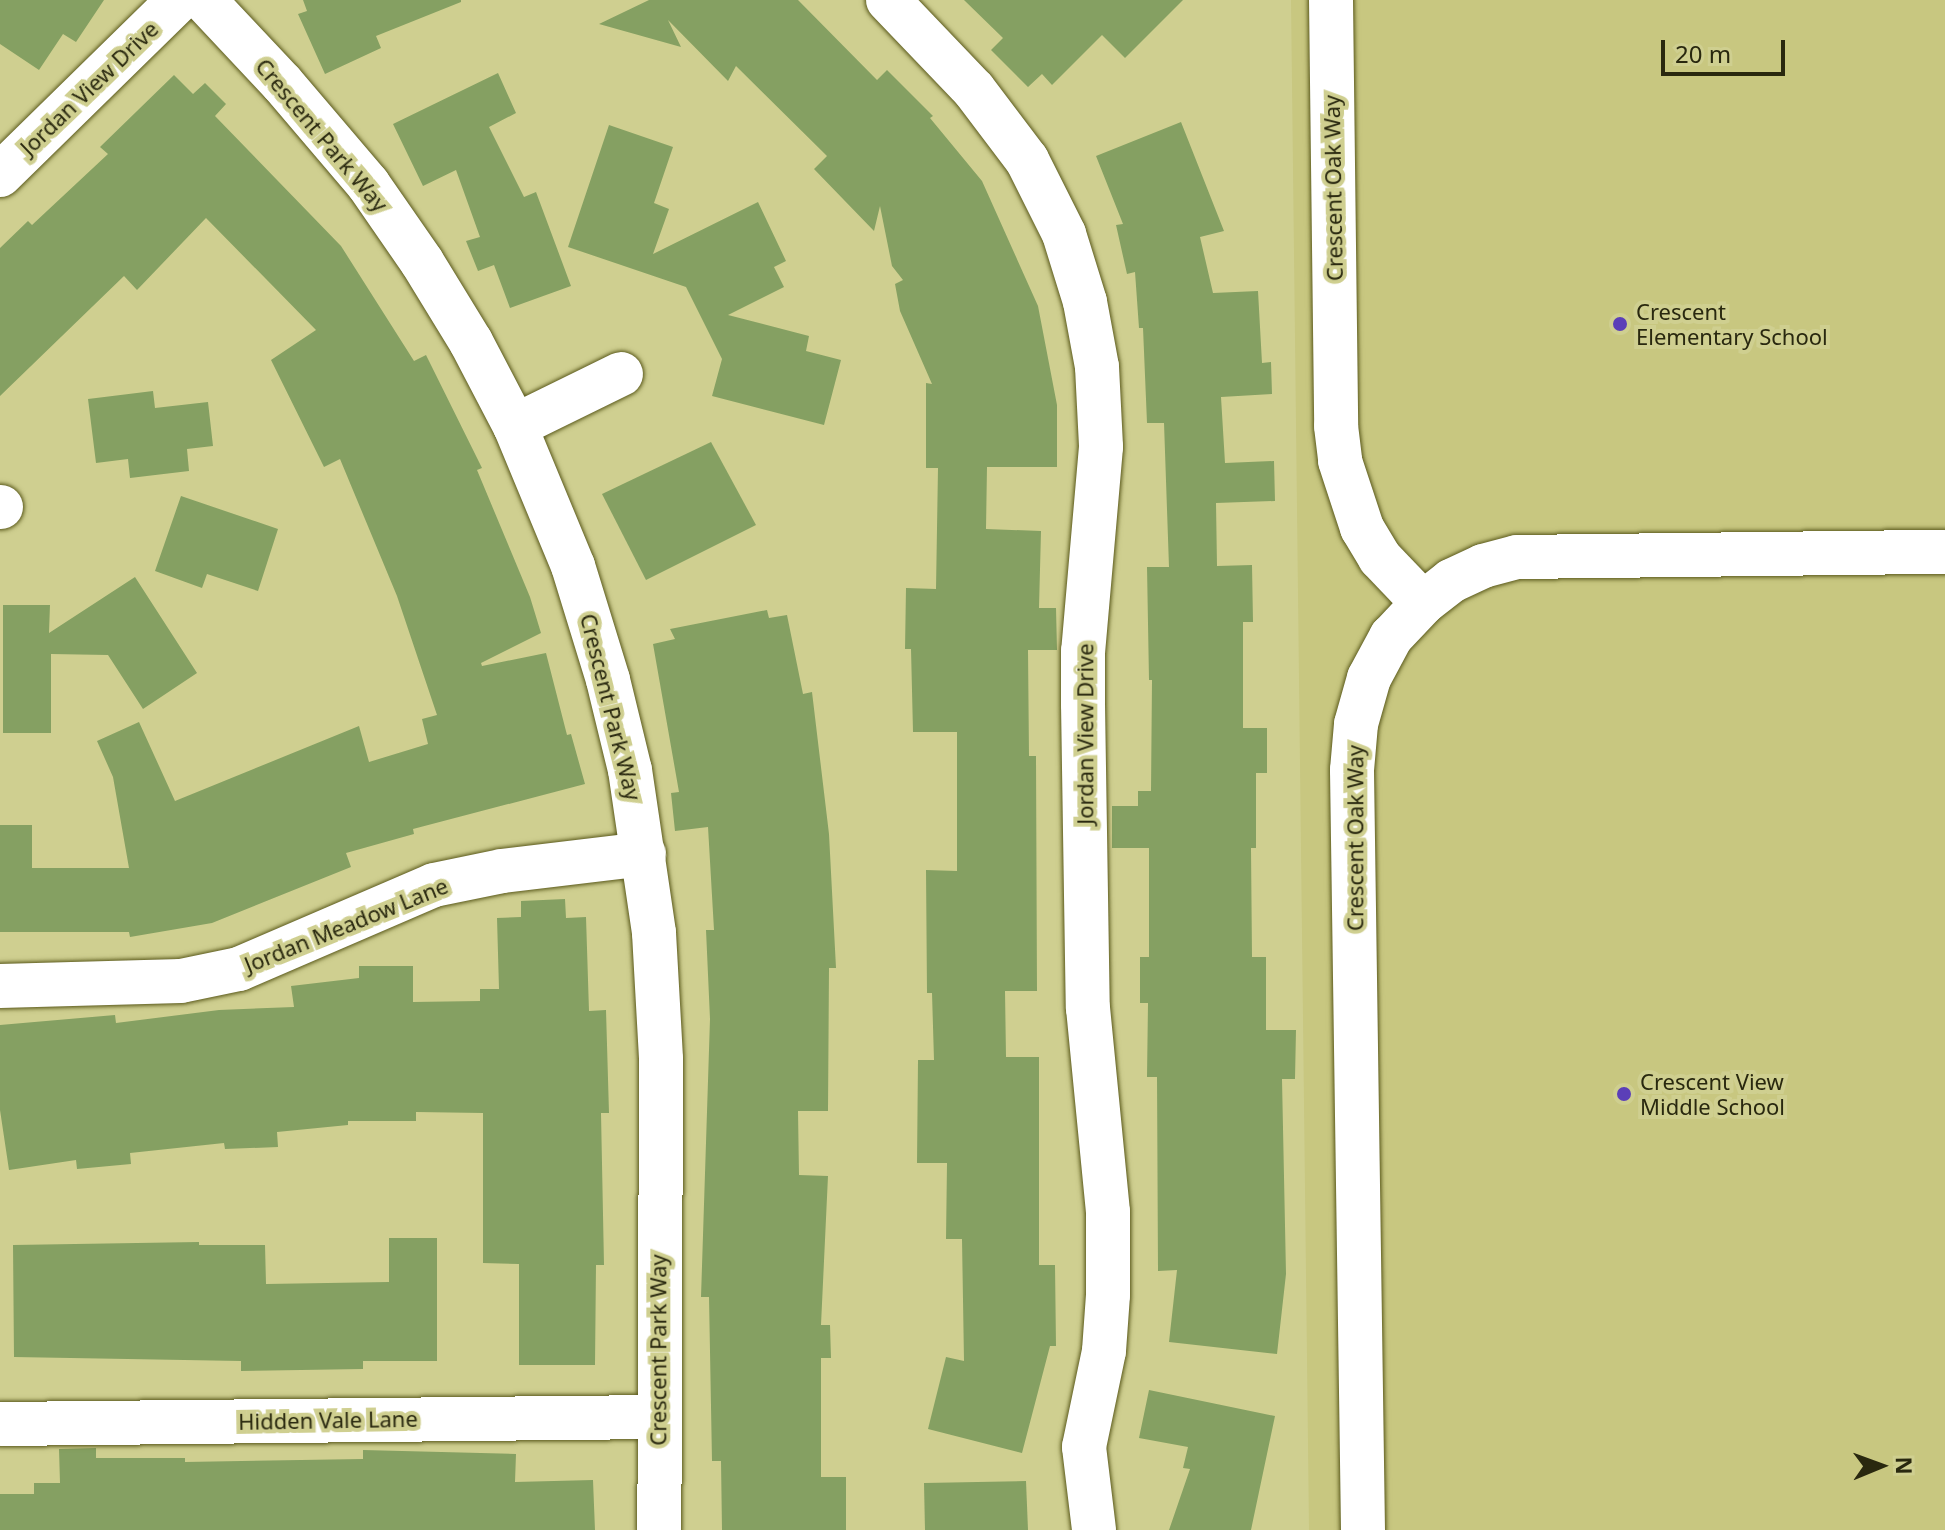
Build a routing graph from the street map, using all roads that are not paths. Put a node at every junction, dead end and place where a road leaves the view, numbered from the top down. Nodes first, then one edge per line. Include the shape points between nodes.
1 (179, 0) edge
2 (204, 0) edge
3 (1331, 0) edge
4 (907, 6) edge
5 (0, 175) edge
6 (621, 374) dead end
7 (515, 426) junction
8 (1945, 552) edge
9 (1423, 603) junction
10 (644, 854) junction
11 (0, 986) edge
12 (657, 1417) junction
13 (0, 1424) edge
14 (659, 1530) edge
15 (1094, 1530) edge
16 (1363, 1530) edge

1 - 5 street, Jordan View Drive
2 - 7 street, Crescent Park Way via 368,184 422,262
3 - 9 street, Crescent Oak Way via 1340,461 1348,495 1368,538
4 - 15 street, Jordan View Drive via 1027,160 1064,234 1085,302 1097,367 1101,447 1083,704 1088,1008 1108,1212 1108,1295 1104,1351 1084,1447
6 - 7 street
7 - 10 street, Crescent Park Way via 573,566 608,680
8 - 9 street via 1517,557 1451,581
9 - 16 street, Crescent Oak Way via 1391,637 1369,678 1356,724 1352,770
10 - 11 street, Jordan Meadow Lane via 434,885 239,969 181,981
10 - 12 street, Crescent Park Way via 661,1059
12 - 13 street, Hidden Vale Lane
12 - 14 street, Crescent Park Way

